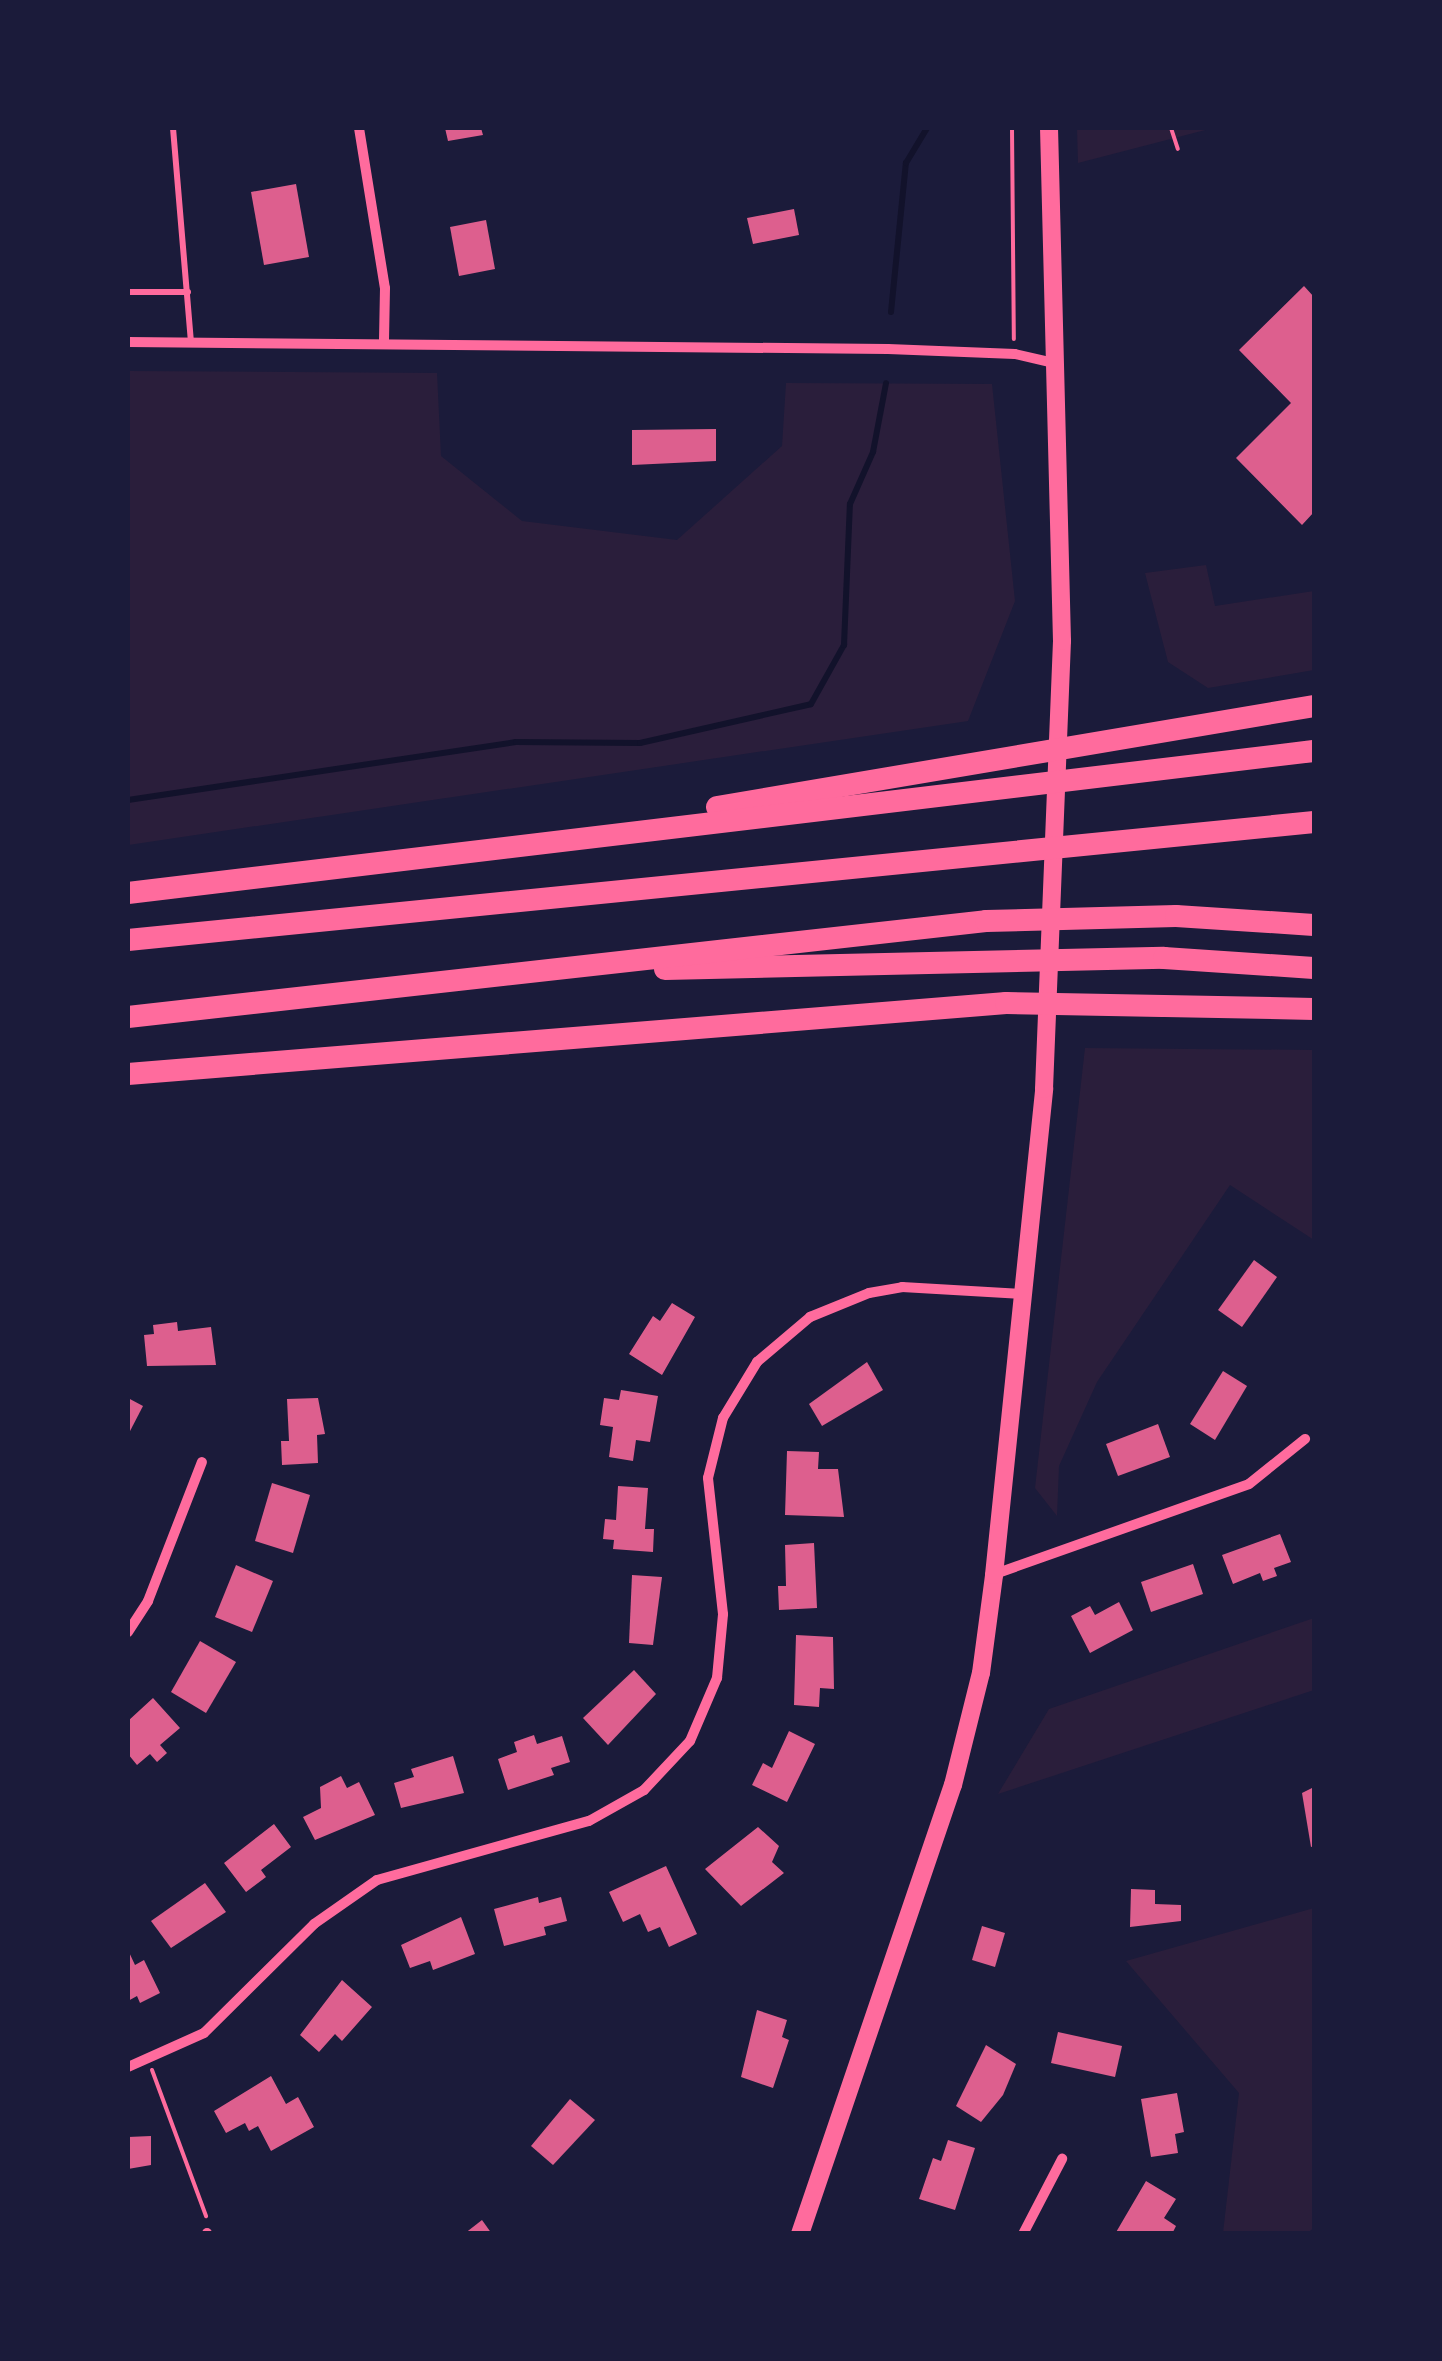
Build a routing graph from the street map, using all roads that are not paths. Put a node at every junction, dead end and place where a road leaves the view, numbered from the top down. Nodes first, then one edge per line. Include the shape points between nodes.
1 (173, 128) edge
2 (359, 128) edge
3 (1049, 128) edge
4 (128, 292) edge
5 (188, 292) junction
6 (384, 341) junction
7 (128, 342) edge
8 (191, 342) junction
9 (1050, 362) junction
10 (1314, 706) edge
11 (1314, 751) edge
12 (1310, 821) edge
13 (489, 846) junction
14 (128, 893) edge
15 (1314, 926) edge
16 (128, 940) edge
17 (1314, 968) edge
18 (517, 973) junction
19 (1314, 1009) edge
20 (128, 1017) edge
21 (128, 1074) edge
22 (1024, 1294) junction
23 (1305, 1439) dead end
24 (202, 1462) dead end
25 (994, 1574) junction
26 (128, 1632) edge
27 (128, 2066) edge
28 (1062, 2159) dead end
29 (800, 2234) edge
30 (1023, 2234) edge

1 - 5 lane
2 - 6 street via 384,288
3 - 9 main road
4 - 5 lane
5 - 8 lane
6 - 8 street
6 - 9 street via 1016,354
7 - 8 street
9 - 22 main road via 1063,527 1062,641 1044,1089
10 - 13 highway
11 - 13 highway
12 - 16 highway
13 - 14 highway
15 - 18 highway via 1176,916 986,922
17 - 18 highway via 1164,958
18 - 20 highway
19 - 21 highway via 1006,1003
22 - 25 main road
22 - 27 street via 902,1287 869,1293 782,1338 739,1388 714,1447 707,1511 723,1646 706,1710 668,1769 588,1821 378,1880 314,1924 204,2034
23 - 25 street via 1249,1484
24 - 26 street via 148,1601
25 - 29 main road via 981,1673 952,1786
28 - 30 street

